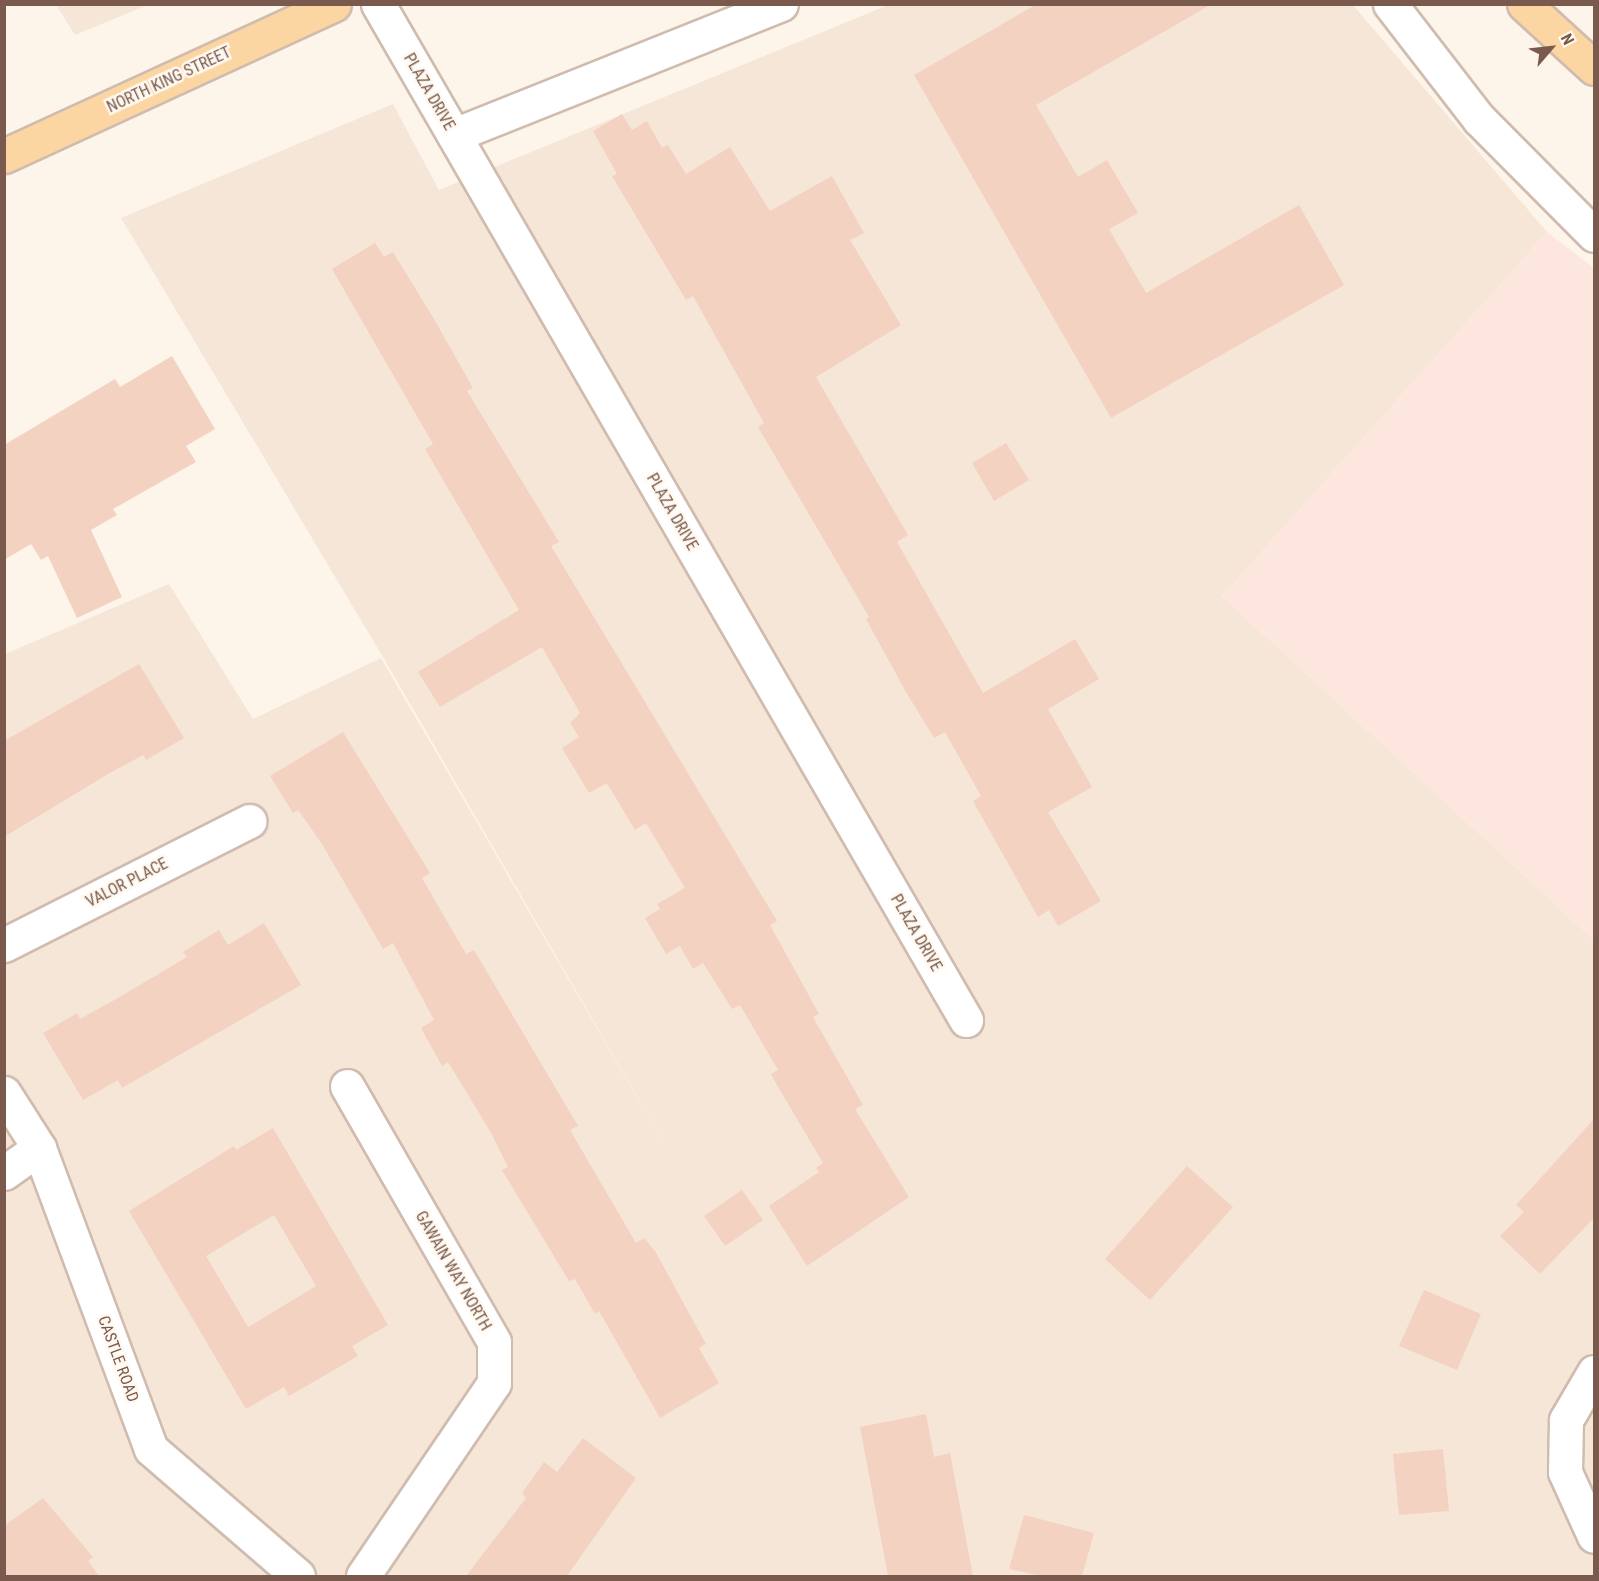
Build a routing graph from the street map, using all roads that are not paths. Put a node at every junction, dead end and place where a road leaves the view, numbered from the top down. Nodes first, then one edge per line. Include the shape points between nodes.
1 (334, 4) edge
2 (378, 4) edge
3 (781, 4) edge
4 (1390, 4) edge
5 (1524, 4) edge
6 (1594, 68) edge
7 (454, 135) junction
8 (4, 156) edge
9 (1594, 235) edge
10 (249, 821) dead end
11 (4, 945) edge
12 (966, 1020) dead end
13 (347, 1086) dead end
14 (4, 1093) edge
15 (39, 1148) junction
16 (4, 1173) edge
17 (1594, 1372) edge
18 (1594, 1536) edge
19 (298, 1576) edge
20 (363, 1576) edge

1 - 8 main road, NORTH KING STREET
2 - 7 street, PLAZA DRIVE
3 - 7 street
4 - 9 street via 1479,119
5 - 6 main road
7 - 12 street, PLAZA DRIVE
10 - 11 street, VALOR PLACE
13 - 20 street, GAWAIN WAY NORTH via 494,1342 494,1383
14 - 15 street, CASTLE ROAD
15 - 16 street
15 - 19 street, CASTLE ROAD via 151,1449
17 - 18 street via 1566,1420 1564,1472

